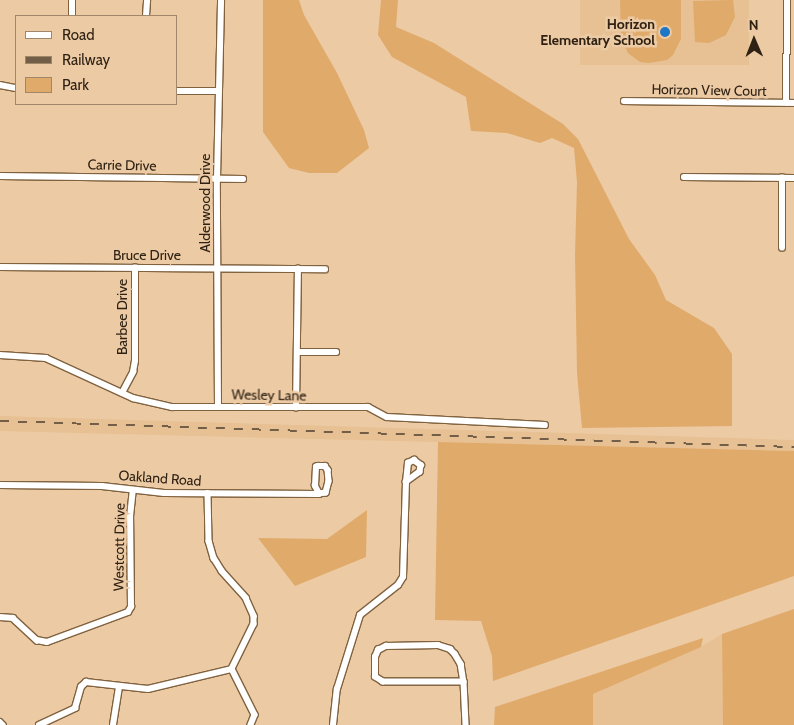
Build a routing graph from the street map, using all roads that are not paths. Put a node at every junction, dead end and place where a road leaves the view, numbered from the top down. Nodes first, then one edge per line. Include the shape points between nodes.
1 (72, 0) edge
2 (147, 0) edge
3 (221, 0) edge
4 (787, 0) edge
5 (72, 15) edge
6 (146, 15) edge
7 (0, 85) edge
8 (15, 88) edge
9 (178, 91) edge
10 (219, 92) junction
11 (624, 101) dead end
12 (786, 103) junction
13 (794, 103) edge
14 (0, 176) edge
15 (684, 177) dead end
16 (782, 178) junction
17 (794, 178) edge
18 (217, 179) junction
19 (243, 179) dead end
20 (782, 248) dead end
21 (0, 267) edge
22 (135, 268) junction
23 (218, 268) junction
24 (298, 268) junction
25 (325, 269) dead end
26 (299, 352) junction
27 (336, 352) dead end
28 (0, 355) edge
29 (122, 393) junction
30 (218, 407) junction
31 (296, 408) junction
32 (545, 424) dead end
33 (406, 482) dead end
34 (0, 484) edge
35 (132, 490) junction
36 (208, 493) junction
37 (319, 494) junction
38 (0, 617) edge
39 (232, 669) junction
40 (464, 682) junction
41 (119, 687) junction
42 (53, 719) junction
43 (0, 722) edge
44 (3, 725) edge
45 (39, 725) edge
46 (58, 725) edge
47 (113, 725) edge
48 (252, 725) edge
49 (333, 725) edge
50 (466, 725) edge

1 - 5 street
2 - 6 street
3 - 10 street, Alderwood Drive
4 - 12 street
7 - 8 street
9 - 10 street
10 - 18 street, Alderwood Drive
11 - 12 street, Horizon View Court
12 - 13 street, Horizon View Court
14 - 18 street, Carrie Drive
15 - 16 street
16 - 17 street
16 - 20 street
18 - 19 street, Carrie Drive
18 - 23 street, Alderwood Drive
21 - 22 street, Bruce Drive
22 - 23 street, Bruce Drive
22 - 29 street, Barbee Drive via 135,362
23 - 24 street, Bruce Drive
23 - 30 street, Alderwood Drive
24 - 25 street, Bruce Drive
24 - 26 street
26 - 27 street
26 - 31 street
28 - 29 street, Wesley Lane via 46,358
29 - 30 street, Wesley Lane via 157,404
30 - 31 street, Wesley Lane
31 - 32 street, Wesley Lane via 368,406 386,417
33 - 49 street via 404,577 360,615 337,689
34 - 35 street, Oakland Road via 102,486
35 - 36 street, Oakland Road
35 - 38 street, Westcott Drive via 131,607 128,612 47,642 37,640 13,618
36 - 37 street, Oakland Road
36 - 39 street via 209,541 214,558 246,598 254,616 254,624
37 - 37 street via 315,478 316,468 321,465 328,470 328,488 326,493
39 - 41 street via 155,688
39 - 48 street via 255,715
40 - 40 street via 383,682 375,677 375,657 378,650 386,646 438,645 455,654 461,664
40 - 50 street
41 - 42 street via 86,682 81,687 75,708
41 - 47 street
42 - 45 street
42 - 46 street
43 - 44 street

